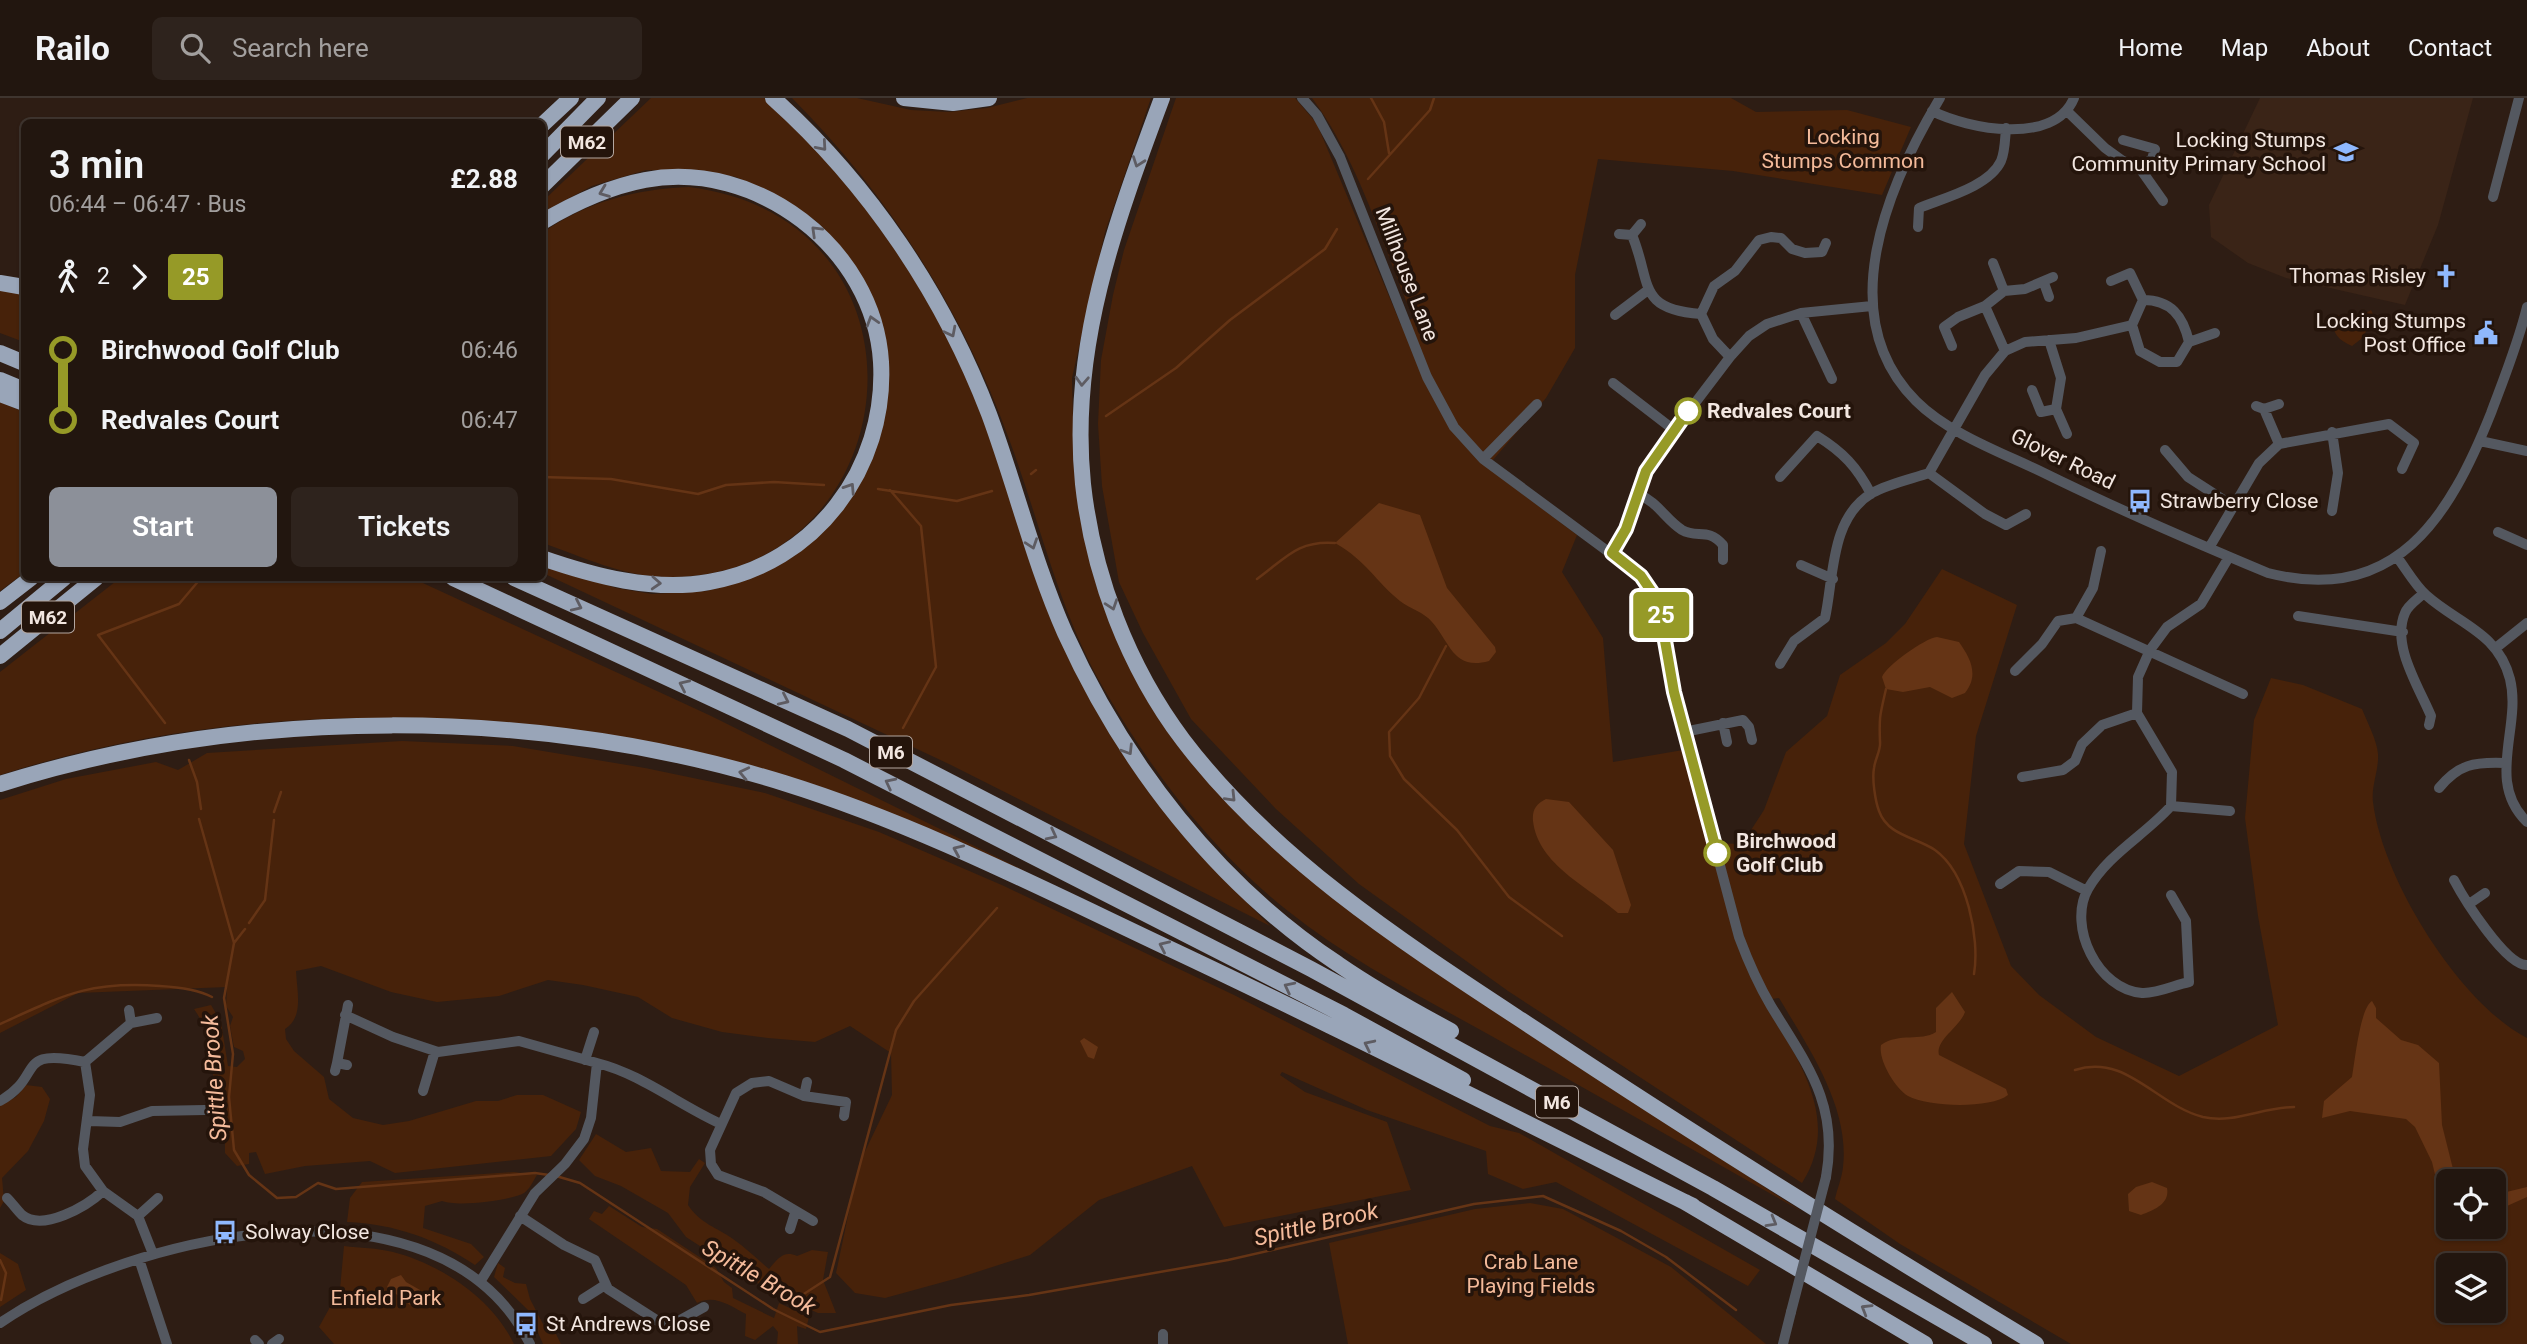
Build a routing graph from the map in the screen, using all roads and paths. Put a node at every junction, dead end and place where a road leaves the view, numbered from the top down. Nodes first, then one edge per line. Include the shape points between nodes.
1 (571, 98) edge
2 (598, 98) edge
3 (632, 98) edge
4 (773, 98) edge
5 (904, 98) edge
6 (989, 98) edge
7 (1162, 98) edge
8 (1302, 98) edge
9 (1940, 98) edge
10 (2074, 98) edge
11 (2519, 98) edge
12 (1932, 111) junction
13 (2068, 112) junction
14 (2521, 114) edge
15 (546, 121) edge
16 (2006, 128) junction
17 (2123, 140) dead end
18 (546, 151) edge
19 (2139, 167) junction
20 (546, 182) edge
21 (2493, 197) dead end
22 (2163, 201) dead end
23 (546, 220) edge
24 (1641, 223) dead end
25 (1918, 227) dead end
26 (1619, 234) dead end
27 (1632, 235) junction
28 (1826, 243) dead end
29 (1993, 263) dead end
30 (2110, 281) dead end
31 (0, 283) edge
32 (21, 286) edge
33 (1648, 290) junction
34 (2004, 291) junction
35 (2049, 298) dead end
36 (2143, 300) junction
37 (1872, 306) junction
38 (1985, 306) junction
39 (2527, 307) edge
40 (1801, 313) junction
41 (1701, 314) junction
42 (1615, 315) dead end
43 (2132, 325) junction
44 (2215, 333) dead end
45 (2049, 340) junction
46 (2189, 342) junction
47 (1952, 346) dead end
48 (2005, 351) junction
49 (0, 353) edge
50 (1730, 357) junction
51 (21, 362) edge
52 (1832, 379) dead end
53 (0, 380) edge
54 (1613, 383) dead end
55 (21, 389) edge
56 (2032, 390) dead end
57 (0, 394) edge
58 (21, 402) edge
59 (1537, 404) dead end
60 (2279, 404) dead end
61 (2056, 409) junction
62 (1953, 426) junction
63 (1674, 430) junction
64 (2332, 432) junction
65 (2067, 434) dead end
66 (2480, 441) junction
67 (2279, 444) junction
68 (2165, 450) dead end
69 (2527, 451) edge
70 (1483, 459) junction
71 (2402, 469) dead end
72 (1929, 473) junction
73 (1780, 477) dead end
74 (1638, 494) junction
75 (1871, 494) junction
76 (2233, 506) junction
77 (2332, 511) dead end
78 (2026, 514) dead end
79 (2498, 532) dead end
80 (2527, 545) edge
81 (2209, 548) junction
82 (2101, 551) dead end
83 (1612, 553) junction
84 (2229, 557) junction
85 (2397, 557) junction
86 (546, 559) edge
87 (1723, 560) dead end
88 (1801, 565) dead end
89 (1833, 579) junction
90 (27, 581) edge
91 (60, 581) edge
92 (92, 581) edge
93 (459, 581) edge
94 (521, 581) edge
95 (2424, 593) junction
96 (0, 602) edge
97 (2298, 616) dead end
98 (2076, 618) junction
99 (2527, 623) edge
100 (0, 631) edge
101 (2403, 632) junction
102 (2497, 647) junction
103 (2150, 650) junction
104 (0, 656) edge
105 (1780, 664) dead end
106 (2015, 671) dead end
107 (2243, 694) dead end
108 (2137, 713) junction
109 (2514, 713) junction
110 (2527, 715) edge
111 (1723, 723) junction
112 (2429, 725) dead end
113 (1684, 732) junction
114 (1752, 740) dead end
115 (1727, 742) dead end
116 (2504, 763) junction
117 (2022, 777) dead end
118 (0, 784) edge
119 (2437, 791) dead end
120 (2171, 806) junction
121 (2230, 811) dead end
122 (2527, 822) edge
123 (2454, 880) dead end
124 (2000, 884) dead end
125 (2087, 891) junction
126 (2485, 893) dead end
127 (2171, 895) dead end
128 (2469, 904) junction
129 (2527, 965) edge
130 (128, 1010) dead end
131 (157, 1018) dead end
132 (131, 1023) junction
133 (594, 1032) dead end
134 (435, 1051) junction
135 (585, 1059) junction
136 (85, 1062) junction
137 (597, 1063) junction
138 (340, 1066) dead end
139 (807, 1082) dead end
140 (423, 1091) dead end
141 (803, 1096) junction
142 (0, 1101) edge
143 (205, 1110) dead end
144 (844, 1116) dead end
145 (89, 1121) junction
146 (721, 1124) junction
147 (1713, 1188) junction
148 (103, 1191) junction
149 (7, 1198) dead end
150 (158, 1198) dead end
151 (1693, 1206) junction
152 (795, 1213) junction
153 (138, 1216) junction
154 (520, 1216) junction
155 (813, 1221) dead end
156 (790, 1228) dead end
157 (153, 1254) junction
158 (139, 1259) junction
159 (480, 1282) junction
160 (605, 1285) junction
161 (583, 1299) dead end
162 (704, 1307) dead end
163 (0, 1323) edge
164 (167, 1344) edge
165 (530, 1344) edge
166 (1783, 1344) edge
167 (1925, 1344) edge
168 (1984, 1344) edge
169 (2036, 1344) edge

1 - 15 highway
2 - 18 highway, M62
3 - 20 highway, M62
4 -> 147 highway via 815,137 871,201 925,281 972,373 1045,582 1079,663 1130,754 1194,837 1261,905 1337,964
5 - 6 highway via 953,103
7 -> 169 highway via 1104,259 1083,366 1080,430 1083,484 1100,572 1133,657 1182,739 1286,851 1412,946 1700,1138
8 - 70 street, Millhouse Lane via 1340,157 1440,405
9 - 12 street, Glover Road
10 - 13 street
11 - 14 street
12 - 16 street via 1972,127
12 - 37 street, Glover Road via 1912,147 1886,215 1875,258
13 - 16 street via 2042,124
13 - 19 street via 2105,148
14 - 21 street
16 - 25 street via 2003,157 1996,168 1976,184 1917,204
17 - 19 street via 2155,149 2151,159
19 - 22 street
86 -> 23 highway via 613,579 679,584 708,583 759,567 809,536 849,491 875,435 881,383 873,321 852,276 807,223 749,190 711,180 646,180 585,199
24 - 27 street
26 - 27 street
27 - 33 street
28 - 41 street via 1822,252 1805,253 1781,238 1759,240 1735,271 1714,286
29 - 34 street
30 - 36 street via 2130,272
31 - 32 highway
33 - 41 street via 1666,308
33 - 42 street
34 - 35 street via 2048,280
34 - 38 street
36 - 43 street
36 - 46 street via 2157,300 2176,310
37 - 40 street
37 - 62 street, Glover Road via 1881,346 1902,385 1918,403
38 - 47 street via 1944,327
38 - 48 street
39 - 66 street, Glover Road
40 - 50 street via 1768,324
40 - 52 street
41 - 50 street via 1713,339
43 - 45 street
43 - 46 street via 2140,351 2161,362 2177,362
44 - 46 street
45 - 48 street via 2025,342
45 - 61 street via 2061,378
48 - 62 street via 1984,375
49 - 51 highway
50 - 63 street
53 - 55 highway
54 - 63 street
56 - 61 street via 2040,412
57 - 58 highway
59 - 70 street
60 - 67 street via 2260,408
61 - 65 street
62 - 72 street
62 - 81 street, Glover Road via 2055,479
63 - 74 street via 1646,471
64 - 67 street
64 - 71 street via 2389,424 2414,443
64 - 77 street via 2338,473
66 - 69 street
66 - 85 street, Glover Road via 2448,505
67 - 76 street via 2259,463
68 - 76 street via 2188,477
70 - 83 street, Millhouse Lane
72 - 75 street
72 - 78 street via 2006,525
73 - 75 street via 1817,436 1859,470
74 - 83 street
74 - 87 street via 1690,534 1717,537 1723,545
75 - 89 street via 1851,513 1838,537
76 - 81 street
79 - 80 street
81 - 84 street, Glover Road
82 - 98 street via 2093,588
83 - 113 street, Millhouse Lane via 1641,576 1658,601
84 - 85 street, Glover Road via 2268,573 2311,580 2348,576
84 - 103 street via 2201,604 2166,627
85 - 95 street
88 - 89 street
89 - 105 street via 1825,618 1794,642
90 - 96 highway
91 - 100 highway, M62
92 - 104 highway, M62
151 -> 93 highway, M6 via 1344,1015 844,760
94 -> 147 highway, M6 via 848,729 1379,1004
95 - 101 street via 2406,610
95 - 102 street
97 - 101 street
98 - 103 street
98 - 106 street via 2058,621
99 - 102 street
101 - 112 street via 2405,655 2431,716
102 - 109 street via 2510,679
103 - 107 street
103 - 108 street via 2138,677
108 - 117 street via 2102,725 2063,770
108 - 120 street via 2172,772
109 - 110 street
109 - 116 street
111 - 113 street
111 - 114 street via 1743,720
111 - 115 street
113 - 166 street, Millhouse Lane, bridge via 1739,937 1752,970 1813,1073 1825,1104 1830,1139 1826,1177
116 - 119 street via 2472,762 2455,770
116 - 122 street via 2518,813
151 -> 118 highway via 1284,1002 1007,872 885,818 782,782 567,736 457,727 347,726 188,740 108,755
120 - 121 street
120 - 125 street via 2150,829 2114,855
123 - 128 street
124 - 125 street via 2019,872 2049,872
125 - 127 street via 2080,918 2090,956 2114,984 2142,993 2189,982 2186,921
126 - 128 street
128 - 129 street via 2509,957
130 - 132 street
131 - 132 street
132 - 136 street
133 - 135 street
134 - 135 street via 519,1041
134 - 138 street via 393,1037 346,1010
134 - 140 street
135 - 137 street
136 - 142 street via 54,1056 40,1059
136 - 145 street
137 - 146 street via 628,1072 678,1104
137 - 154 street via 588,1130 578,1149
139 - 141 street
141 - 144 street via 846,1102
141 - 146 street via 769,1081 752,1083 736,1093
143 - 145 street via 152,1111 120,1122
145 - 148 street via 85,1166
146 - 152 street via 709,1155 715,1172 771,1195
147 -> 168 highway, M6
148 - 149 street via 79,1209 42,1219 20,1220
148 - 153 street
150 - 153 street
167 -> 151 highway, M6
152 - 155 street
152 - 156 street
153 - 157 street
154 - 159 street
154 - 160 street via 596,1260
157 - 158 street
157 - 159 street via 268,1234 363,1236 423,1250
158 - 163 street via 73,1283
158 - 164 street
159 - 165 street
160 - 161 street
160 - 162 street via 664,1323 675,1323

